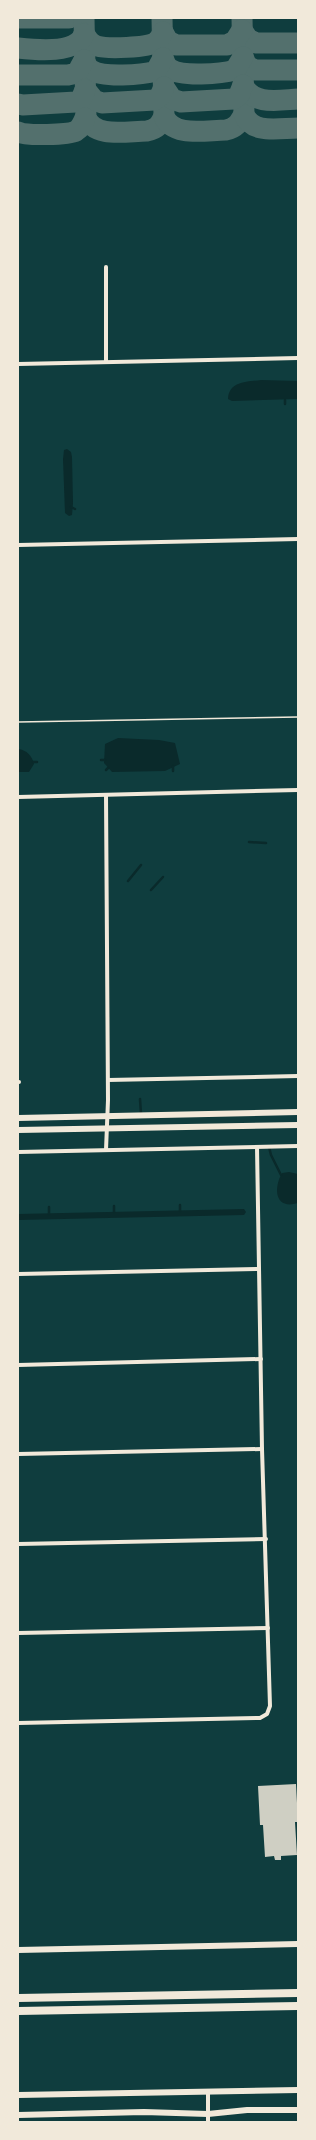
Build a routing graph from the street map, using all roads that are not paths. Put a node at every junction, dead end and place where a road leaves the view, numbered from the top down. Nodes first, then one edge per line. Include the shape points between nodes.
1 (106, 267) dead end
2 (298, 358) edge
3 (106, 362) junction
4 (18, 364) edge
5 (298, 539) edge
6 (18, 545) edge
7 (298, 790) edge
8 (106, 795) junction
9 (18, 797) edge
10 (298, 1076) edge
11 (108, 1080) junction
12 (298, 1112) edge
13 (107, 1117) junction
14 (18, 1118) edge
15 (298, 1125) edge
16 (18, 1130) edge
17 (107, 1130) junction
18 (298, 1146) edge
19 (257, 1147) junction
20 (106, 1150) junction
21 (18, 1152) edge
22 (259, 1269) junction
23 (18, 1274) edge
24 (260, 1360) junction
25 (18, 1365) edge
26 (262, 1449) junction
27 (18, 1454) edge
28 (266, 1539) junction
29 (18, 1544) edge
30 (268, 1628) junction
31 (18, 1633) edge
32 (18, 1722) edge
33 (298, 1944) edge
34 (18, 1950) edge
35 (298, 1993) edge
36 (18, 1998) edge
37 (298, 2006) edge
38 (18, 2011) edge
39 (298, 2090) edge
40 (208, 2092) junction
41 (18, 2095) edge
42 (298, 2110) edge
43 (208, 2114) junction
44 (18, 2115) edge
45 (208, 2122) edge

1 - 3 street
2 - 3 street
3 - 4 street
5 - 6 street
7 - 8 street
8 - 9 street
8 - 11 street
10 - 11 street
11 - 13 street
12 - 13 street
13 - 14 street
13 - 17 street
15 - 17 street
16 - 17 street
17 - 20 street
18 - 19 street
19 - 20 street
19 - 22 street
20 - 21 street
22 - 23 street
22 - 24 street
24 - 25 street
24 - 26 street
26 - 27 street
26 - 28 street
28 - 29 street
28 - 30 street
30 - 31 street
30 - 32 street via 270,1706 267,1714 260,1718
33 - 34 street
35 - 36 highway
37 - 38 highway
39 - 40 street
40 - 41 street
40 - 43 street
42 - 43 street via 247,2110
43 - 44 street via 144,2112
43 - 45 street

